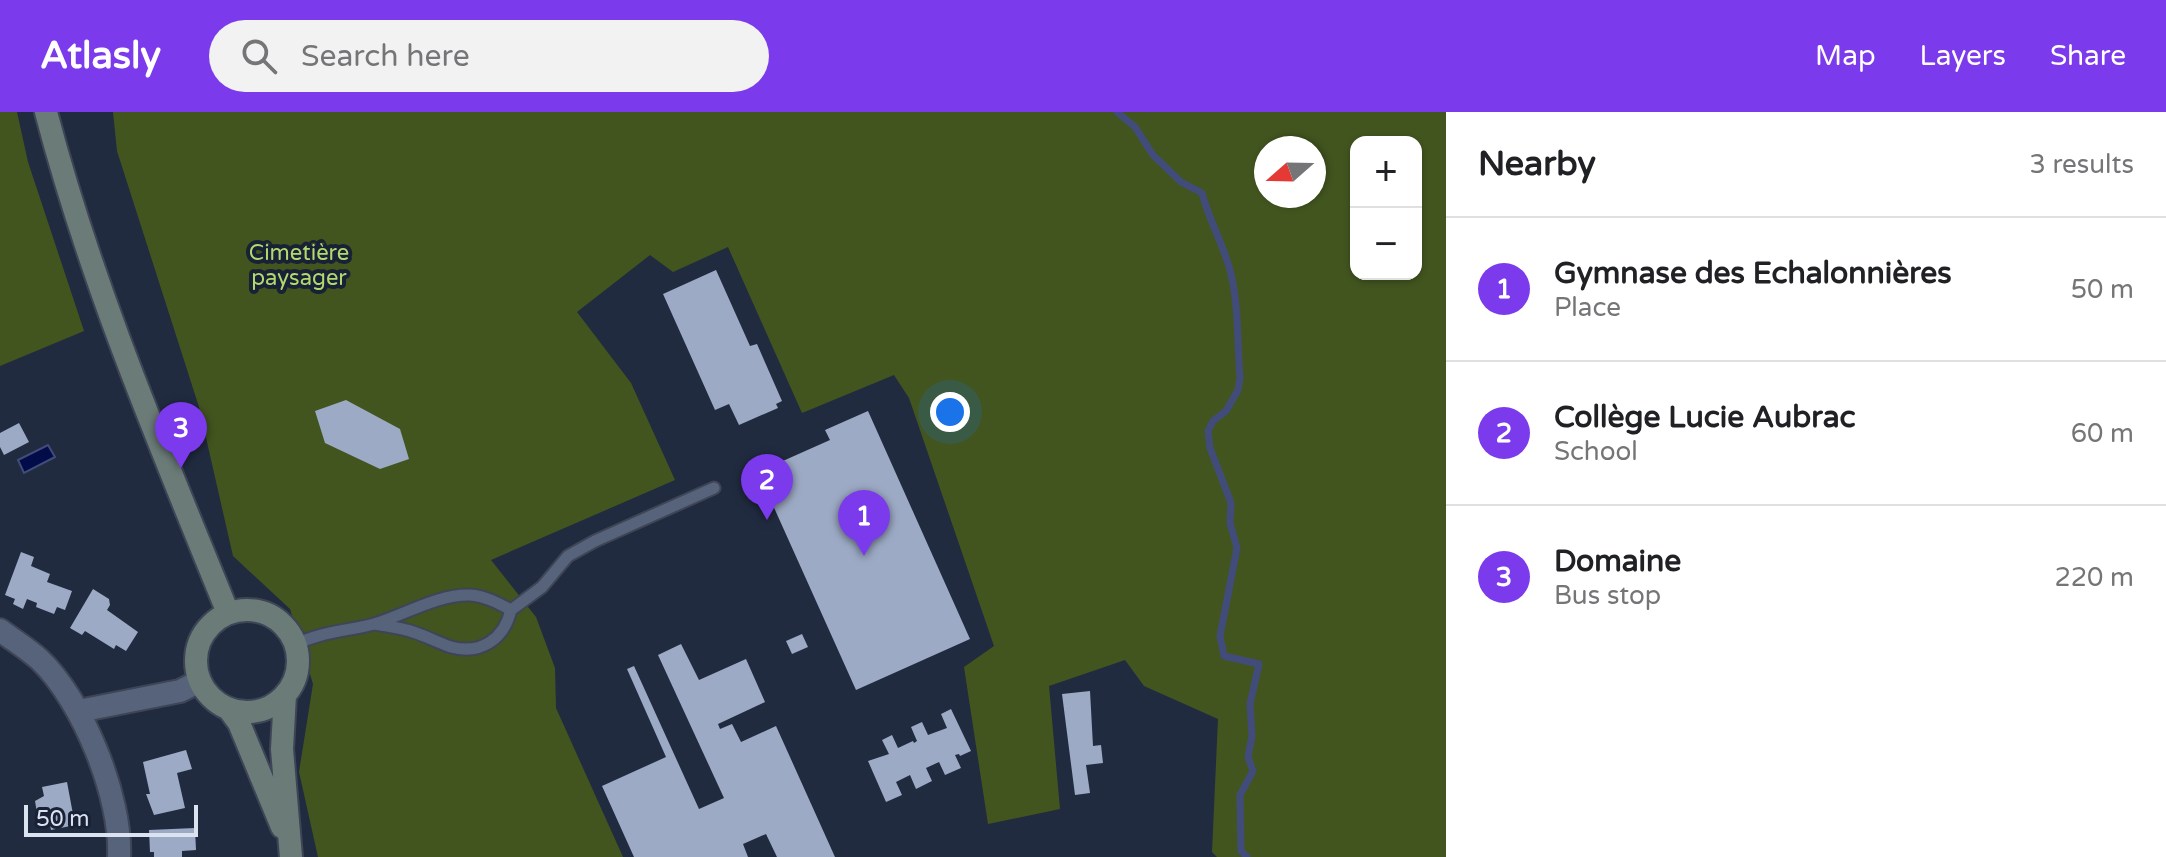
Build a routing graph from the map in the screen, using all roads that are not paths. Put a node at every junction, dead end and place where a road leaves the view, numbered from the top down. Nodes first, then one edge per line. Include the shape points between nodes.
1 (46, 112) edge
2 (714, 488) dead end
3 (511, 610) junction
4 (228, 613) junction
5 (374, 624) junction
6 (0, 630) edge
7 (295, 645) junction
8 (200, 681) junction
9 (285, 695) junction
10 (228, 708) junction
11 (79, 711) junction
12 (290, 850) edge
13 (119, 857) edge

1 - 4 main road via 135,385
2 - 3 lane via 568,556 542,587
3 - 5 lane via 469,595
3 - 5 lane via 497,637 472,649
4 - 7 main road via 247,609 273,617
4 - 8 main road via 200,639
5 - 7 lane
6 - 11 street via 41,660
7 - 9 main road via 296,675
8 - 10 main road via 211,698
8 - 11 street via 180,691
9 - 10 main road via 258,711
9 - 12 main road via 282,749
10 - 12 main road via 239,723
11 - 13 street via 109,779

